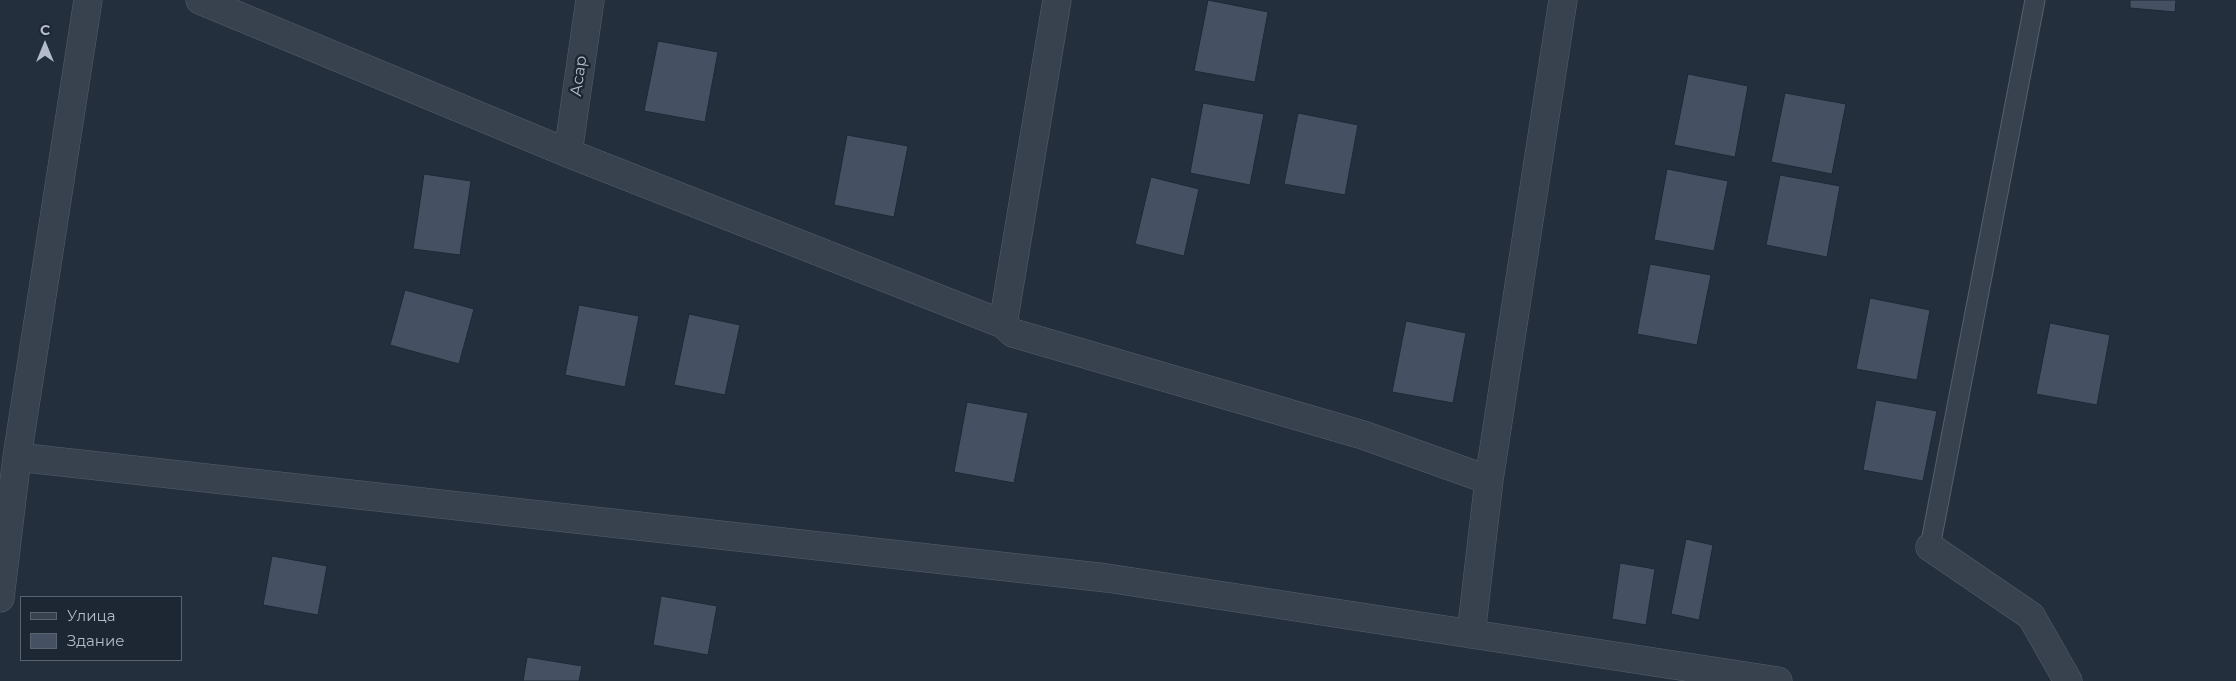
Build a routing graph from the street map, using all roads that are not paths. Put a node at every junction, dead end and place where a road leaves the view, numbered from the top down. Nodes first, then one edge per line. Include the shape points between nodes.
1 (88, 0) edge
2 (200, 0) edge
3 (590, 0) edge
4 (1057, 0) edge
5 (1563, 0) edge
6 (2035, 0) edge
7 (568, 153) junction
8 (1003, 324) junction
9 (17, 457) junction
10 (1489, 480) junction
11 (1930, 547) joint
12 (0, 598) edge
13 (1471, 634) junction
14 (1778, 681) edge
15 (2068, 681) edge

1 - 9 street
2 - 7 street
3 - 7 street, Асар
4 - 8 street
5 - 10 street
6 - 11 lane
7 - 8 street
8 - 10 street via 1012,333 1363,435
9 - 12 street
9 - 13 street via 1107,578
10 - 13 street
11 - 15 street via 2031,616
13 - 14 street

